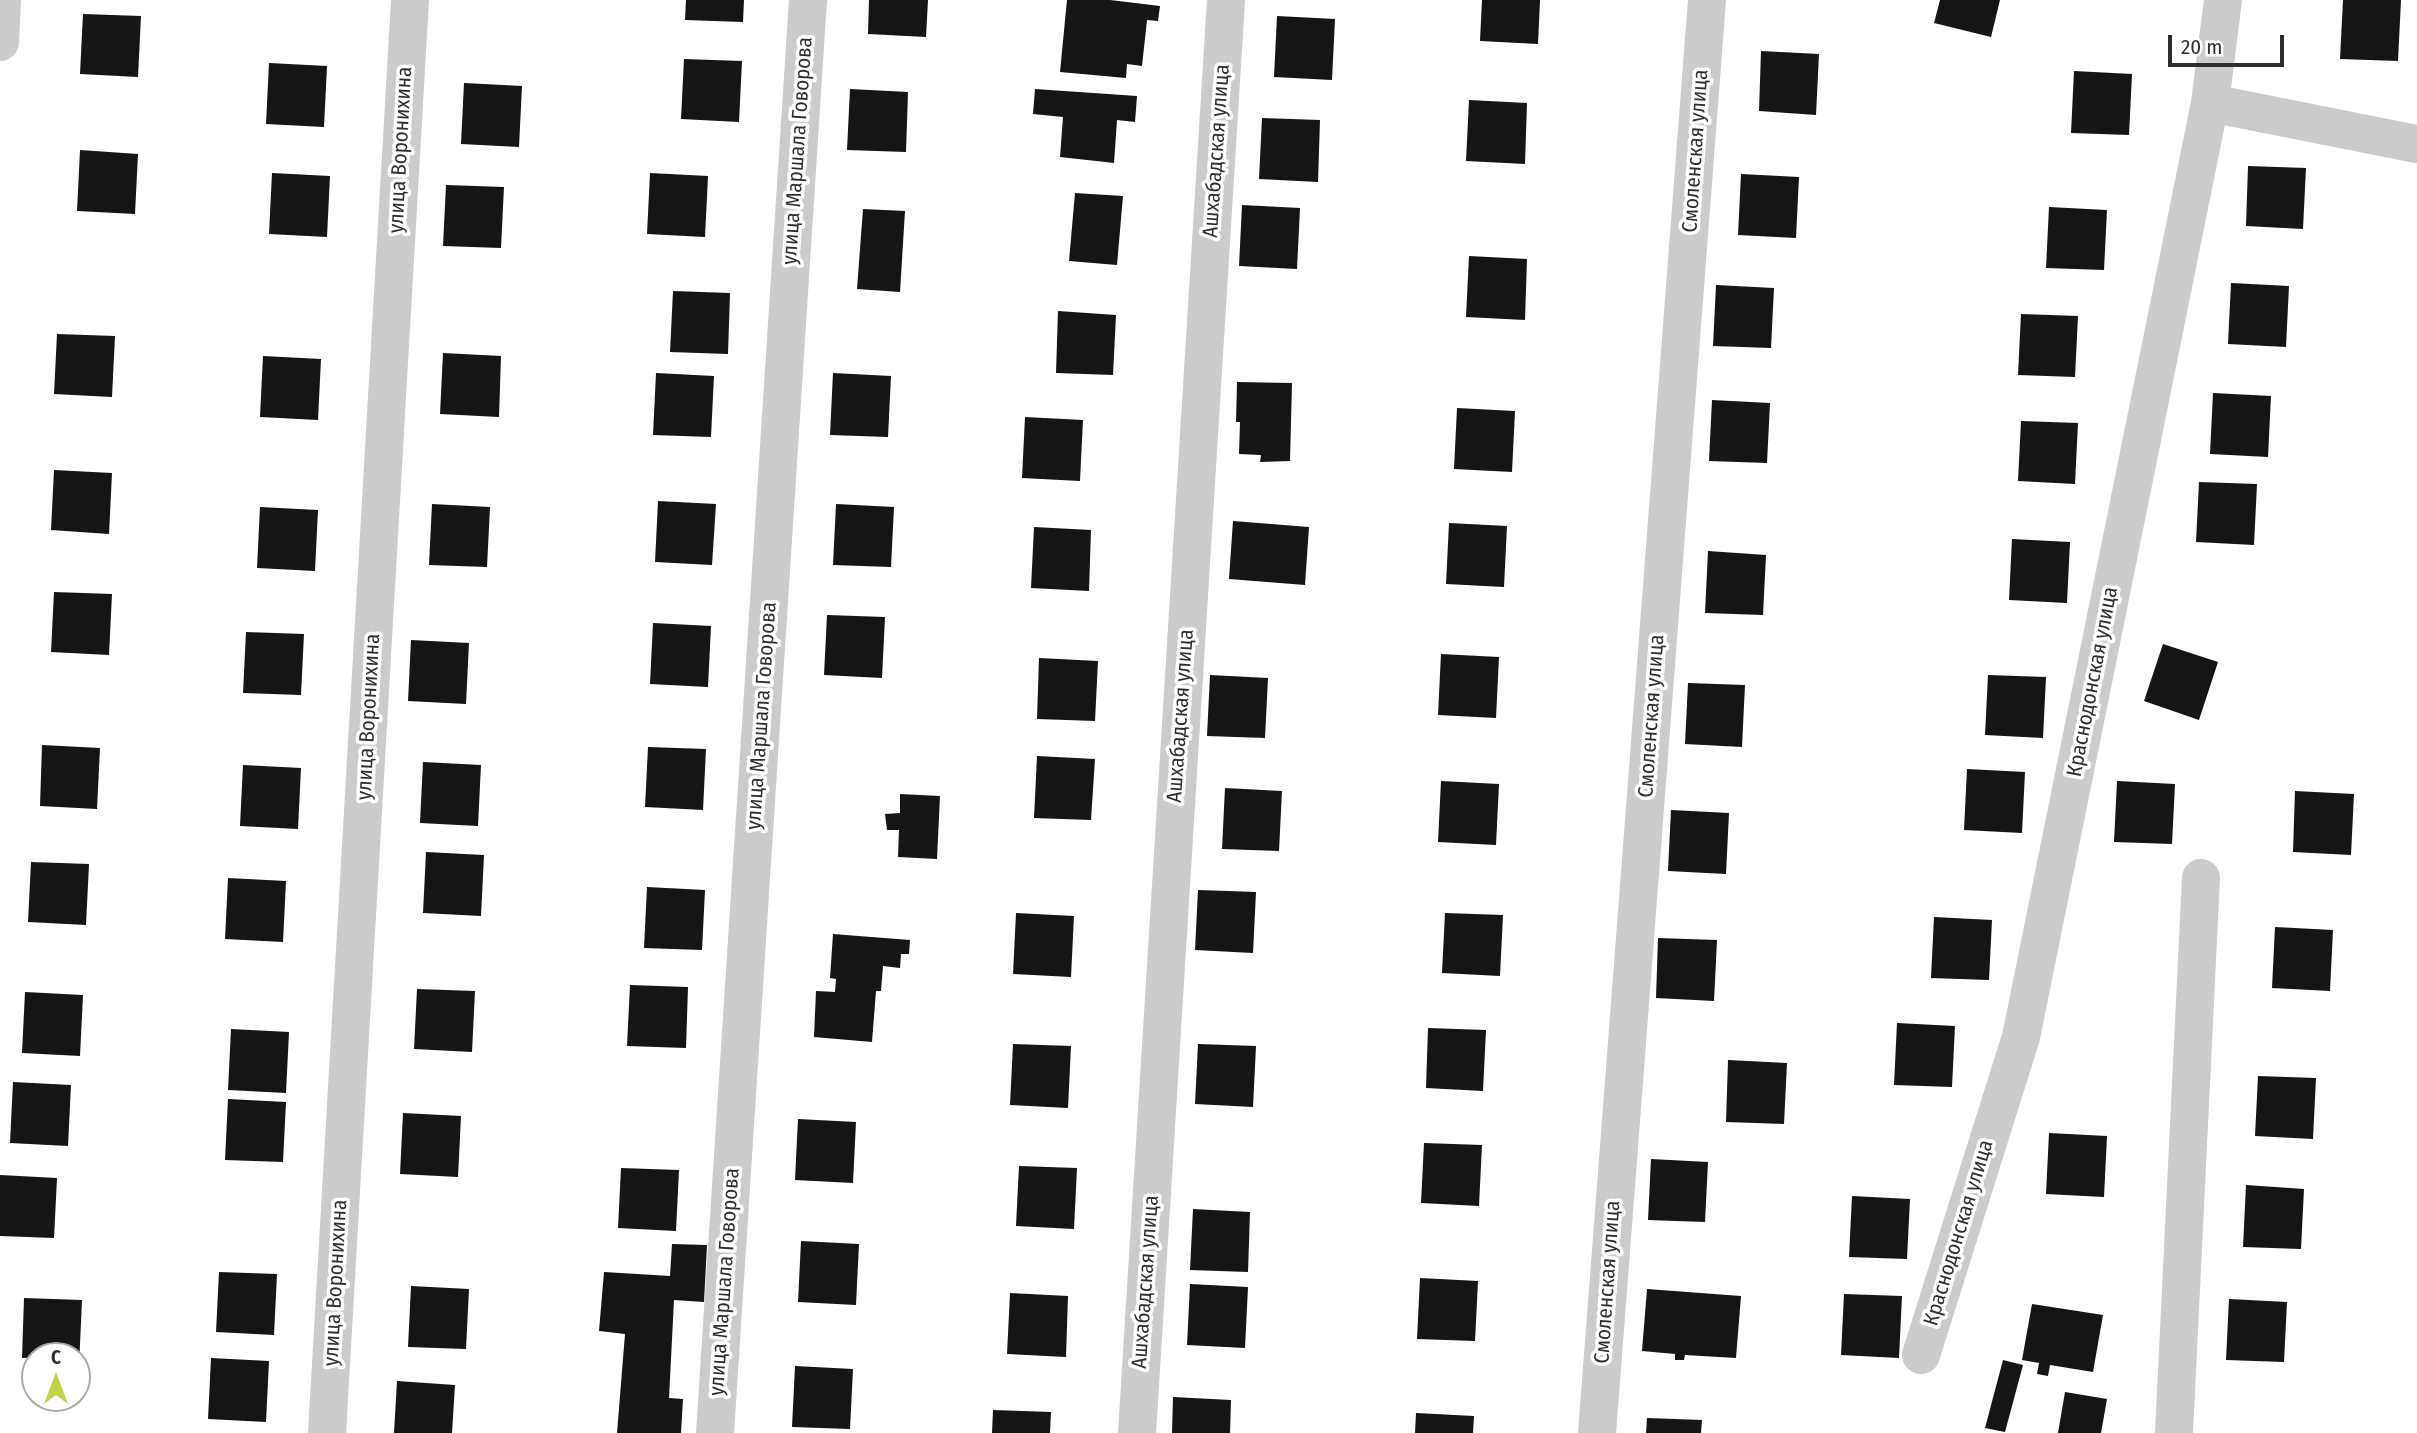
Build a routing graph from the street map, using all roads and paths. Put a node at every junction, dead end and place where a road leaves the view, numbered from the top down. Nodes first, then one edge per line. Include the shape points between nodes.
1 (2, 0) edge
2 (410, 0) edge
3 (808, 0) edge
4 (1226, 0) edge
5 (1707, 0) edge
6 (2223, 0) edge
7 (0, 42) edge
8 (2210, 103) junction
9 (2417, 145) edge
10 (2201, 878) dead end
11 (1921, 1355) dead end
12 (327, 1433) edge
13 (715, 1433) edge
14 (1137, 1433) edge
15 (1597, 1433) edge
16 (2174, 1433) edge

1 - 7 street
2 - 12 street, улица Воронихина
3 - 13 street, улица Маршала Говорова
4 - 14 street, Ашхабадская улица
5 - 15 street, Смоленская улица
6 - 8 street, Краснодонская улица
8 - 9 street
8 - 11 street, Краснодонская улица via 2021,1037
10 - 16 street

